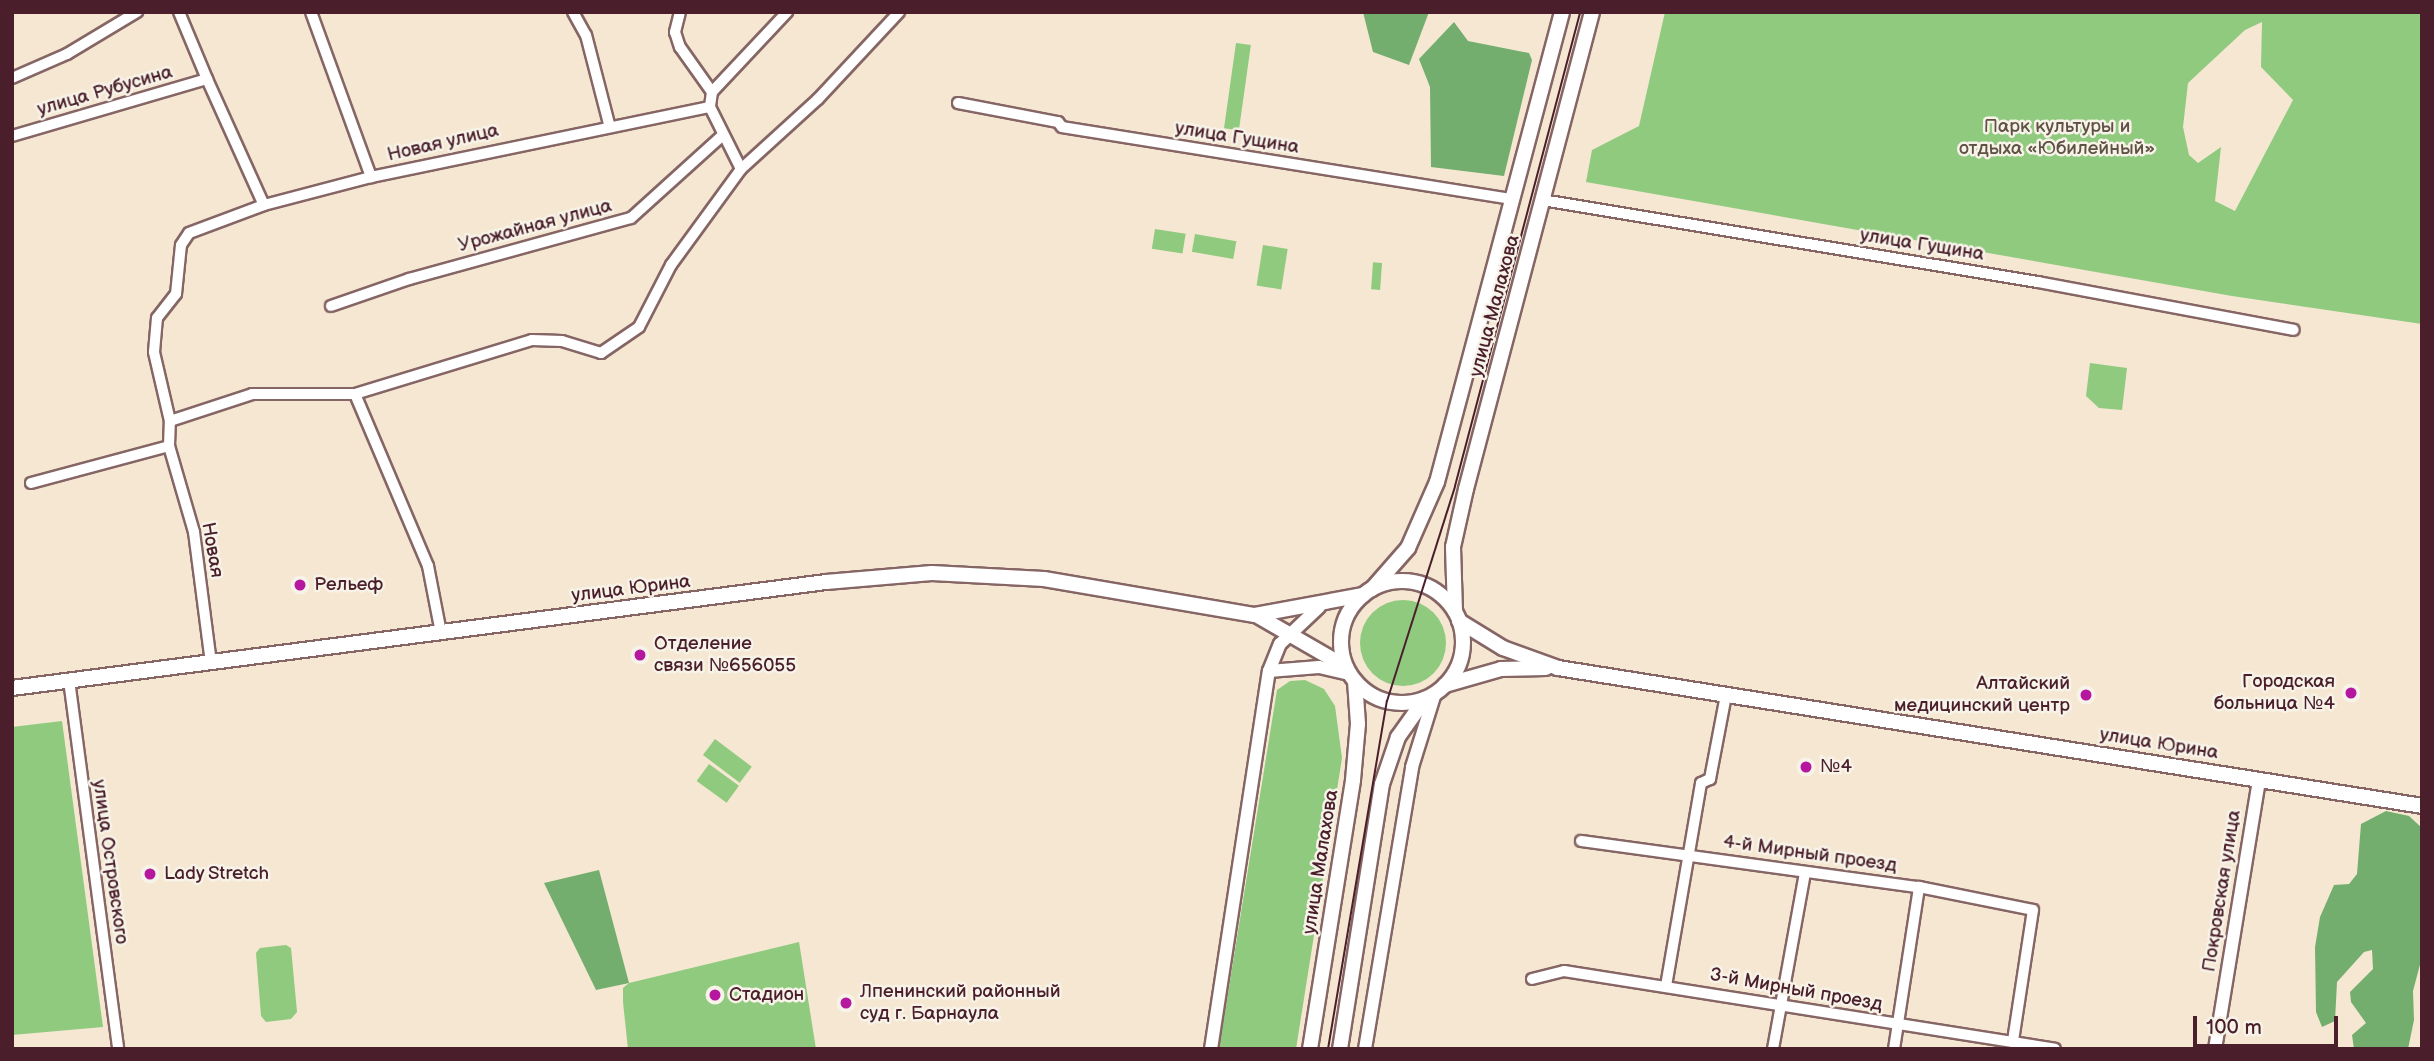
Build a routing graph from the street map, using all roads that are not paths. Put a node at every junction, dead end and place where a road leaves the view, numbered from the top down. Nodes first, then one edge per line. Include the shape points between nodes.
1 (137, 12) edge
2 (179, 12) edge
3 (311, 12) edge
4 (573, 12) edge
5 (680, 12) edge
6 (788, 12) edge
7 (899, 12) edge
8 (1562, 12) edge
9 (1592, 12) edge
10 (12, 78) edge
11 (207, 79) junction
12 (712, 92) junction
13 (958, 103) dead end
14 (710, 107) junction
15 (609, 124) junction
16 (12, 135) edge
17 (723, 135) junction
18 (741, 169) junction
19 (371, 177) junction
20 (1513, 199) junction
21 (1542, 200) junction
22 (264, 205) junction
23 (189, 233) joint
24 (331, 306) dead end
25 (2294, 330) dead end
26 (355, 394) junction
27 (170, 421) junction
28 (169, 446) junction
29 (31, 484) dead end
30 (1368, 592) junction
31 (1319, 607) junction
32 (1255, 615) junction
33 (1457, 616) junction
34 (441, 633) junction
35 (1290, 633) junction
36 (211, 663) junction
37 (1558, 668) junction
38 (1269, 671) junction
39 (1350, 674) junction
40 (68, 680) junction
41 (12, 688) edge
42 (1435, 692) junction
43 (1726, 695) junction
44 (2259, 780) junction
45 (2422, 806) edge
46 (1581, 841) dead end
47 (1688, 855) junction
48 (1805, 873) junction
49 (1919, 887) junction
50 (1532, 979) dead end
51 (1666, 986) junction
52 (1781, 1005) junction
53 (1898, 1025) junction
54 (2013, 1041) junction
55 (118, 1049) edge
56 (1211, 1049) edge
57 (1310, 1049) edge
58 (1340, 1049) edge
59 (1365, 1049) edge
60 (1773, 1049) edge
61 (1895, 1049) edge
62 (2055, 1049) edge
63 (2215, 1049) edge

1 - 10 street via 67,54
2 - 11 street, улица Рубусина
3 - 19 street
4 - 15 street via 586,35
5 - 12 street via 675,32 680,47
6 - 12 street
7 - 18 street via 818,99
8 - 20 main road, улица Малахова
9 - 21 main road, улица Малахова
11 - 16 street, улица Рубусина
11 - 22 street, улица Рубусина
12 - 14 street
13 - 20 street, улица Гущина via 1058,122 1062,127
14 - 15 street, Новая улица
14 - 17 street
15 - 19 street, Новая улица
17 - 18 street
17 - 24 street, Урожайная улица via 631,218 409,279
18 - 26 street via 671,265 639,327 601,354 562,341 531,340
19 - 22 street, Новая улица
20 - 30 main road, улица Малахова via 1428,510 1408,548
21 - 25 street, улица Гущина via 2038,282
21 - 33 main road, улица Малахова via 1453,547
22 - 23 street, Новая улица
23 - 27 street, Новая via 181,245 176,294 157,318 154,352
26 - 27 street via 252,394
26 - 34 street via 428,566
27 - 28 street, Новая
28 - 29 street
28 - 36 street, Новая via 194,532
30 - 31 main road, улица Юрина
30 - 33 main road via 1394,582 1418,583 1441,596
30 - 39 main road via 1343,628
31 - 32 main road, улица Юрина
31 - 35 street
32 - 34 main road, улица Юрина via 1044,579 932,573 826,582
32 - 35 main road, улица Юрина
33 - 37 main road, улица Юрина via 1503,648
33 - 42 main road via 1462,655
34 - 36 main road, улица Юрина
35 - 38 street
35 - 39 main road, улица Юрина
36 - 40 main road, улица Юрина
37 - 42 main road, улица Юрина via 1501,669
37 - 43 main road, улица Юрина
38 - 39 street via 1319,667
38 - 56 street
39 - 42 main road via 1387,701
39 - 57 main road, улица Малахова via 1358,724 1353,780
40 - 41 main road, улица Юрина
40 - 55 street, улица Островского
42 - 58 main road via 1398,737 1382,784
42 - 59 street via 1409,780
43 - 44 main road, улица Юрина
43 - 47 street via 1710,779 1700,783
44 - 45 main road, улица Юрина
44 - 63 street, Покровская улица
46 - 47 street, 4-й Мирный проезд
47 - 48 street, 4-й Мирный проезд
47 - 51 street
48 - 49 street, 4-й Мирный проезд
48 - 52 street
49 - 53 street
49 - 54 street, 4-й Мирный проезд via 2033,909
50 - 51 street, 3-й Мирный проезд via 1564,971
51 - 52 street, 3-й Мирный проезд
52 - 53 street, 3-й Мирный проезд
52 - 60 street
53 - 54 street, 3-й Мирный проезд
53 - 61 street
54 - 62 street, 3-й Мирный проезд

